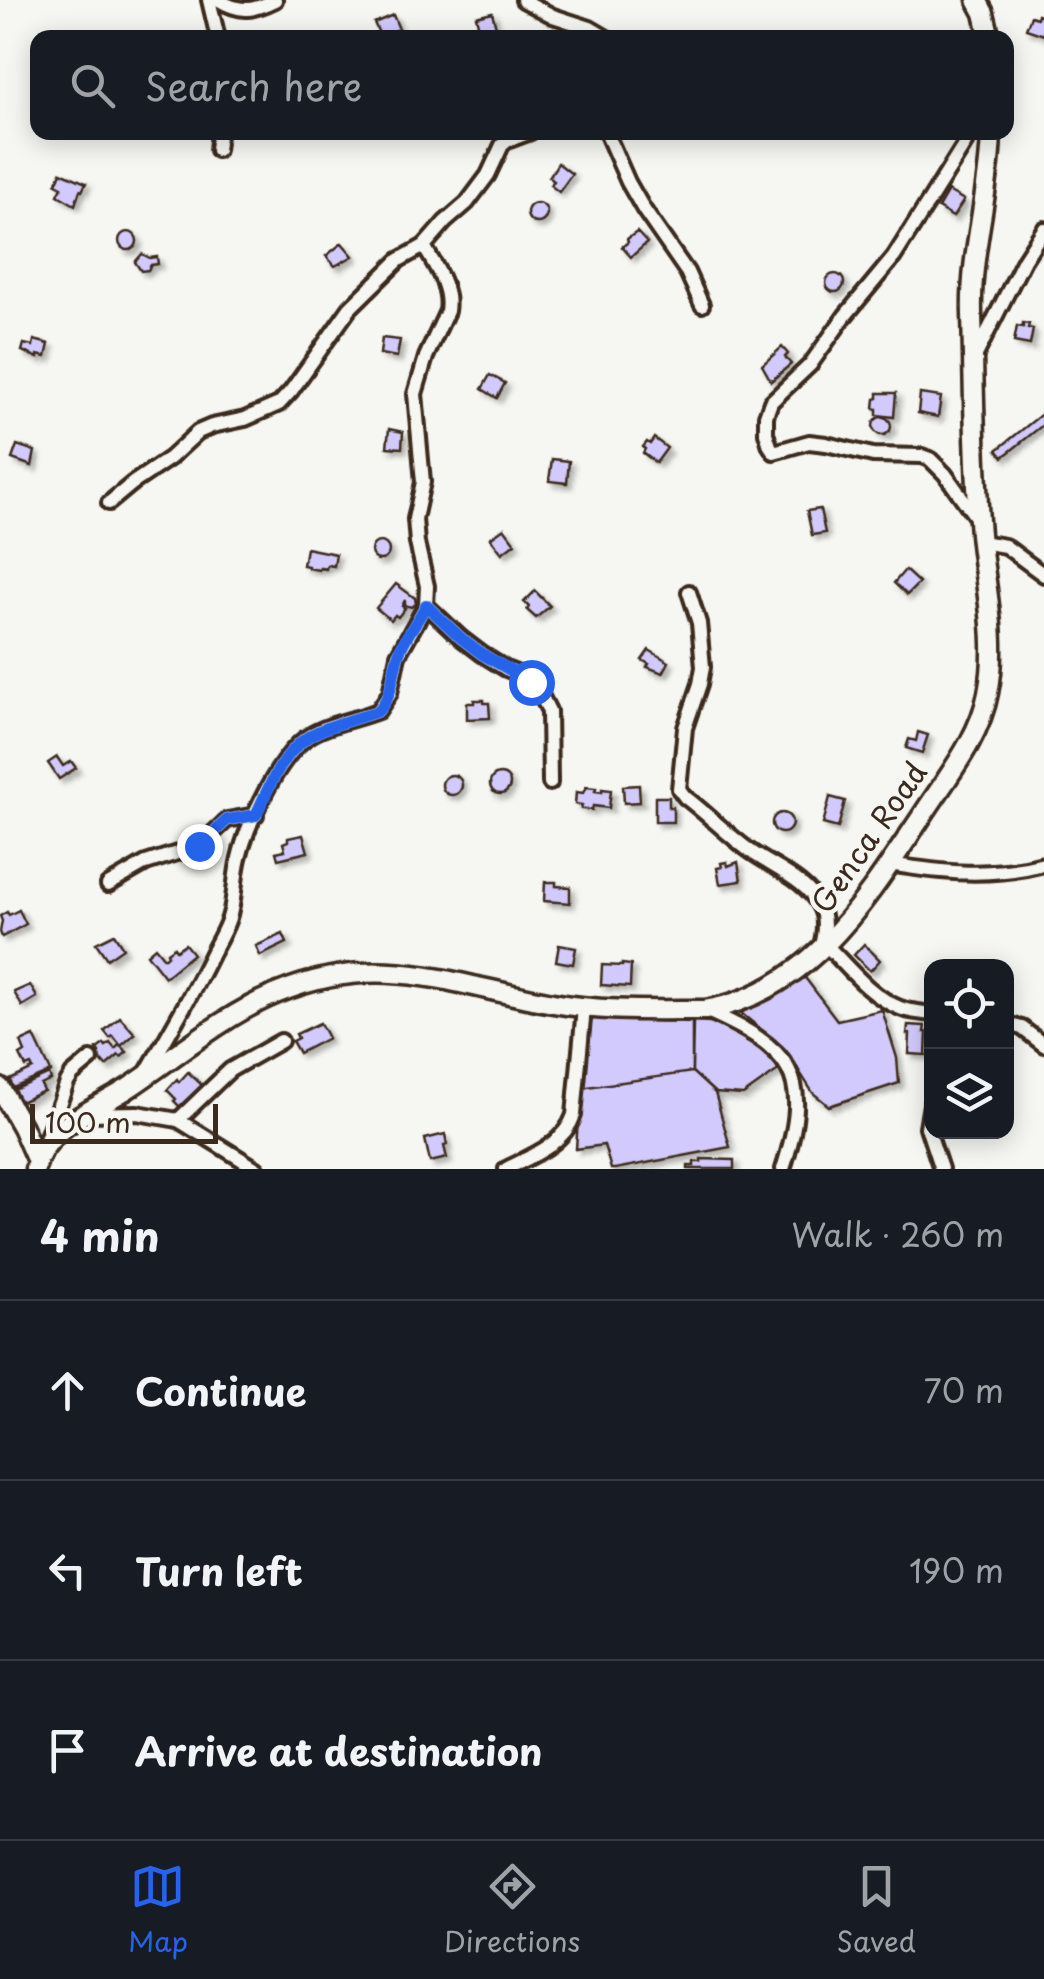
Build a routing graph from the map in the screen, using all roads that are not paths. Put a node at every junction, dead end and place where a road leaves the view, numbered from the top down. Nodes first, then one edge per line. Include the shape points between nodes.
1 (208, 0) edge
2 (219, 0) edge
3 (276, 0) edge
4 (523, 0) edge
5 (979, 2) edge
6 (216, 30) edge
7 (590, 30) edge
8 (988, 30) edge
9 (218, 140) edge
10 (514, 140) edge
11 (610, 140) edge
12 (967, 140) edge
13 (990, 140) edge
14 (217, 150) dead end
15 (1044, 229) edge
16 (424, 246) junction
17 (1024, 260) junction
18 (1044, 260) edge
19 (702, 304) dead end
20 (974, 360) junction
21 (109, 503) dead end
22 (981, 533) junction
23 (1044, 576) edge
24 (689, 592) dead end
25 (426, 605) junction
26 (550, 784) dead end
27 (256, 815) junction
28 (889, 864) junction
29 (1044, 864) edge
30 (108, 885) dead end
31 (823, 947) junction
32 (584, 1008) junction
33 (705, 1010) junction
34 (924, 1013) edge
35 (1014, 1026) edge
36 (281, 1041) dead end
37 (1044, 1045) edge
38 (91, 1059) dead end
39 (143, 1078) junction
40 (0, 1088) edge
41 (85, 1114) junction
42 (178, 1120) junction
43 (931, 1139) edge
44 (38, 1159) edge
45 (257, 1169) edge
46 (506, 1169) edge
47 (783, 1169) edge
48 (941, 1169) edge

1 - 6 street
2 - 3 street via 233,9
4 - 7 street
5 - 8 street
9 - 14 street
10 - 16 street via 502,145 480,187
11 - 19 street
12 - 22 street via 907,240 810,365 771,402 766,434 774,452 808,442 930,459
13 - 20 street, Genca Road via 972,285
15 - 17 street
16 - 21 street via 399,260 350,308 280,404 198,432
16 - 25 street via 449,299 415,394 422,482 414,519
17 - 18 street
17 - 20 street
20 - 22 street, Genca Road
22 - 23 street
22 - 28 street, Genca Road via 993,638 988,697 969,742
24 - 31 street via 703,667 685,728 679,789 814,897 824,917
25 - 26 street via 482,654 538,687 549,711
25 - 27 street via 398,654 384,704 303,740 276,772
27 - 30 street via 227,820 199,846
27 - 39 street via 238,860 228,921
28 - 29 street via 976,875
28 - 31 street, Genca Road
31 - 33 street, Genca Road via 752,998
31 - 34 street via 883,999
32 - 33 street, Genca Road
32 - 39 street, Genca Road via 411,973 350,973 252,1005
32 - 46 street via 570,1127
33 - 47 street via 762,1040 795,1081
35 - 37 street
36 - 42 street via 230,1070
38 - 44 street via 72,1074
39 - 41 street, Genca Road
40 - 44 street
41 - 42 street
41 - 44 street, Genca Road
42 - 45 street
43 - 48 street

